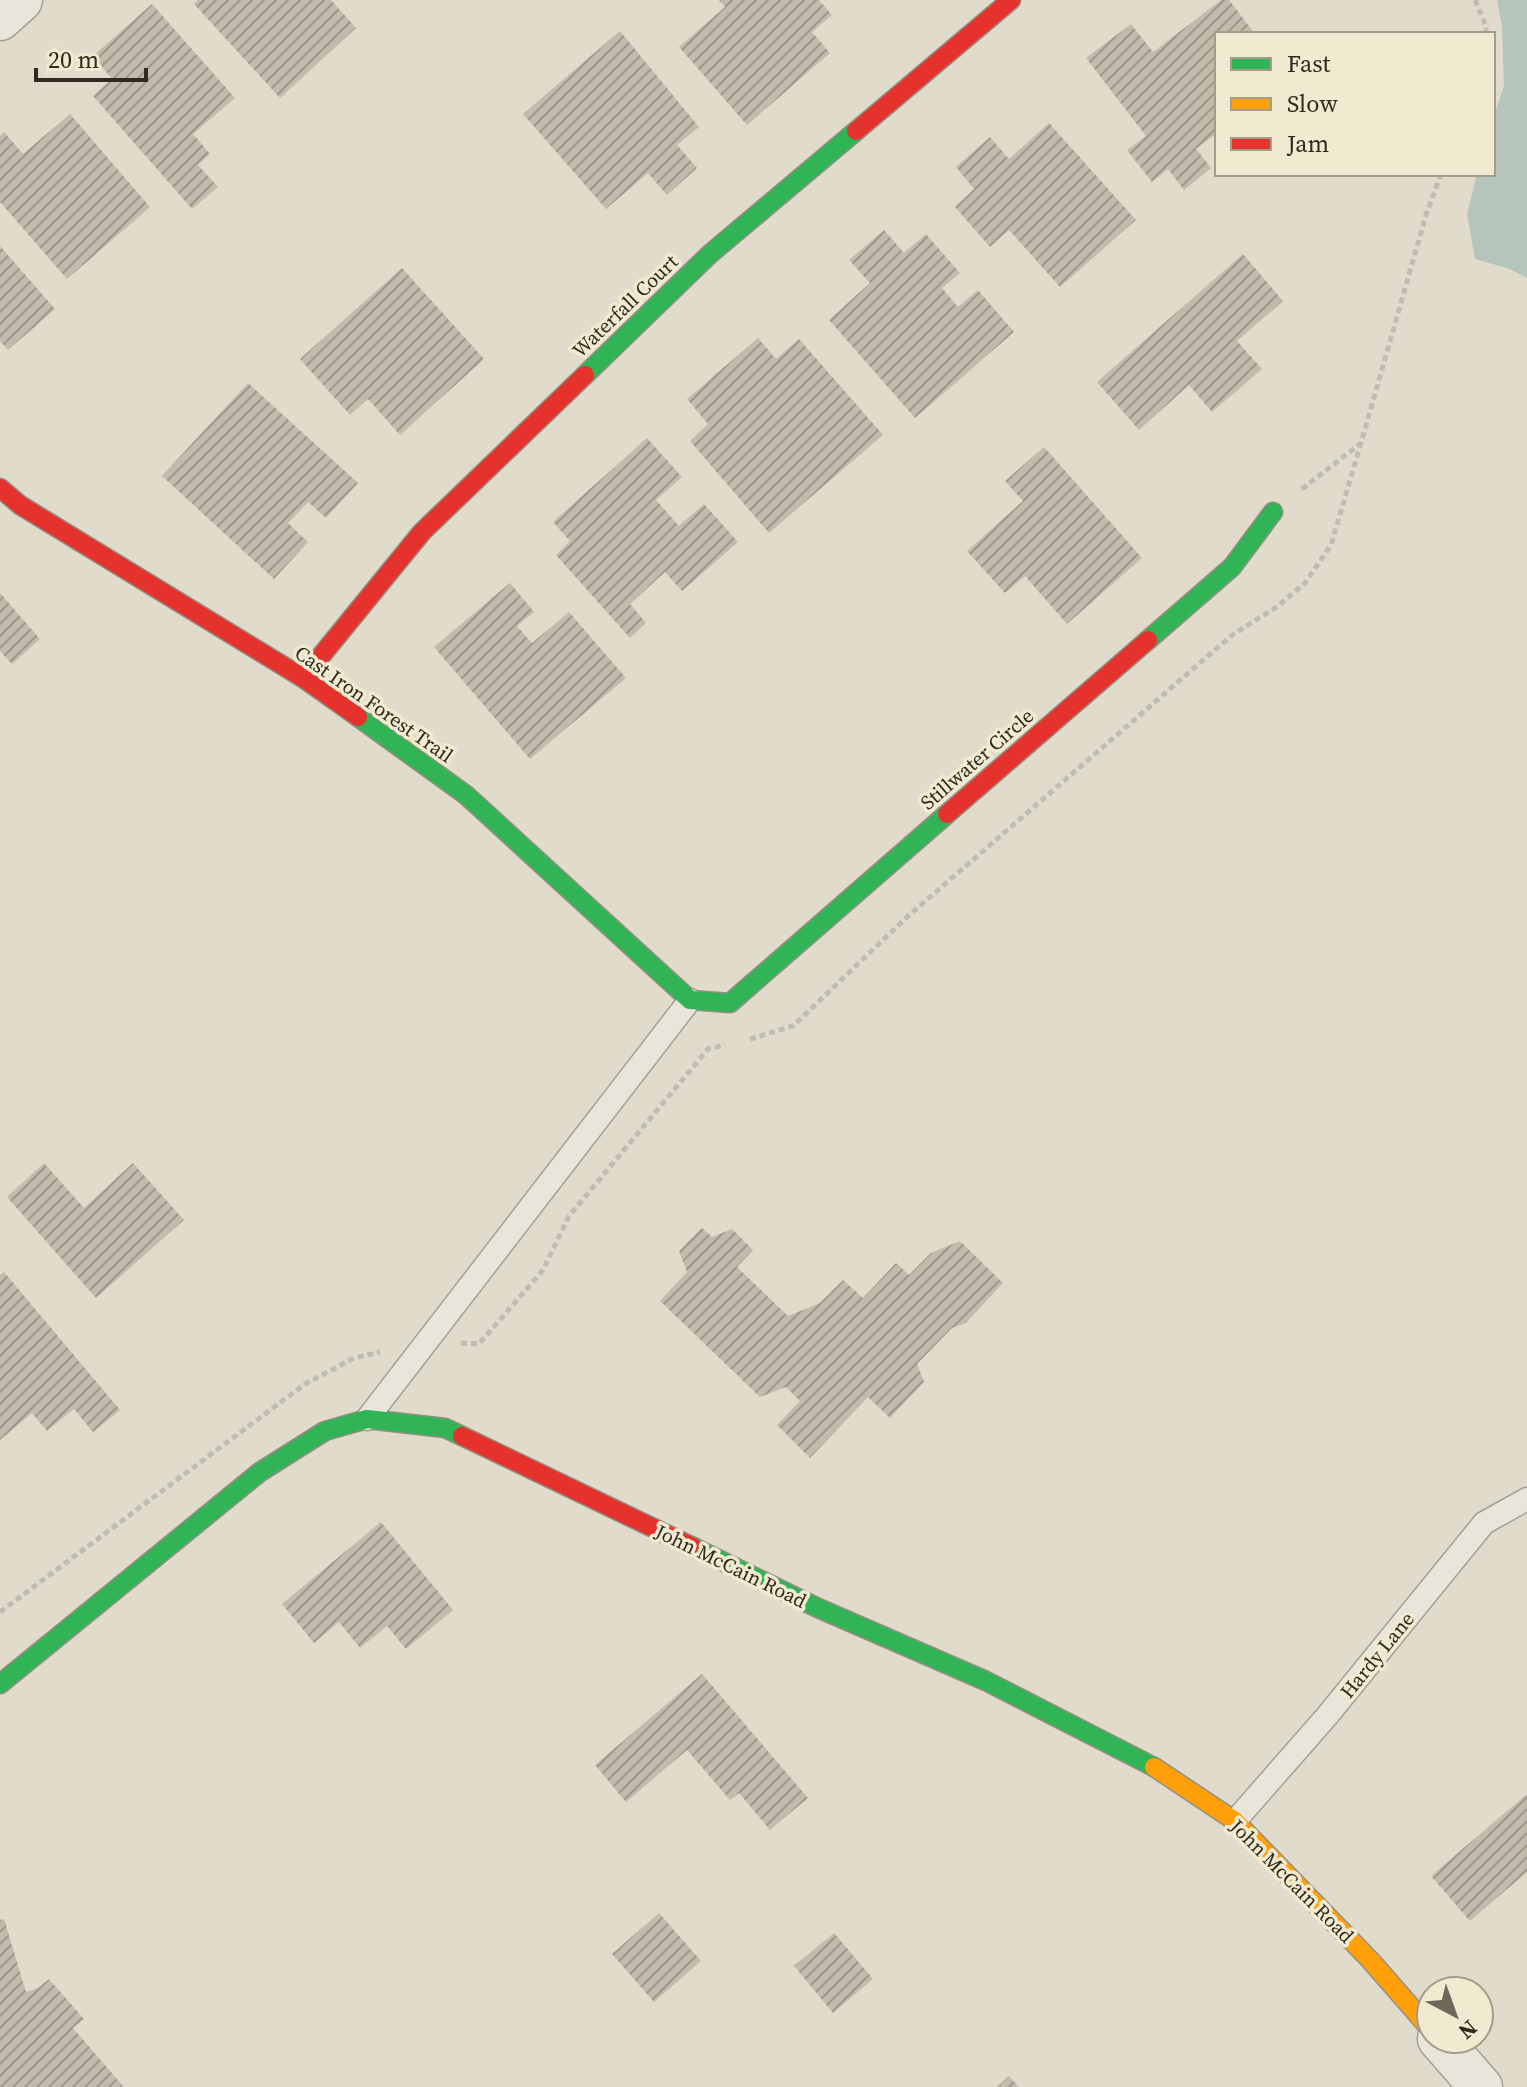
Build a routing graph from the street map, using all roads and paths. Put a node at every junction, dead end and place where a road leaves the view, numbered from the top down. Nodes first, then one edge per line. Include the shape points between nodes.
1 (21, 0) edge
2 (1011, 0) edge
3 (1475, 0) edge
4 (0, 19) edge
5 (1486, 32) edge
6 (1440, 176) edge
7 (1361, 443) junction
8 (0, 488) edge
9 (1273, 512) joint
10 (303, 678) junction
11 (690, 1000) junction
12 (744, 1041) dead end
13 (732, 1043) dead end
14 (426, 1342) junction
15 (367, 1419) junction
16 (1527, 1499) edge
17 (0, 1612) edge
18 (0, 1684) edge
19 (1235, 1821) junction
20 (1415, 2012) edge
21 (1453, 2055) edge
22 (1481, 2087) edge

1 - 4 street
2 - 10 street, Waterfall Court via 710,254 422,532
3 - 5 path
6 - 7 path
7 - 9 path
7 - 12 path via 1331,545 1305,583 1231,636 907,917 793,1026
8 - 10 street, Cast Iron Forest Trail
9 - 11 street, Stillwater Circle via 1232,567 730,1003
10 - 11 street, Cast Iron Forest Trail via 466,795
11 - 14 lane
13 - 14 path via 708,1049 569,1216 543,1270 479,1344
14 - 15 lane
14 - 17 path via 354,1358 305,1384
15 - 18 street, John McCain Road via 325,1431 260,1472
15 - 19 street, John McCain Road via 445,1428 1075,1725 1157,1769
16 - 19 lane, Hardy Lane via 1484,1523
19 - 20 street, John McCain Road
21 - 22 street

